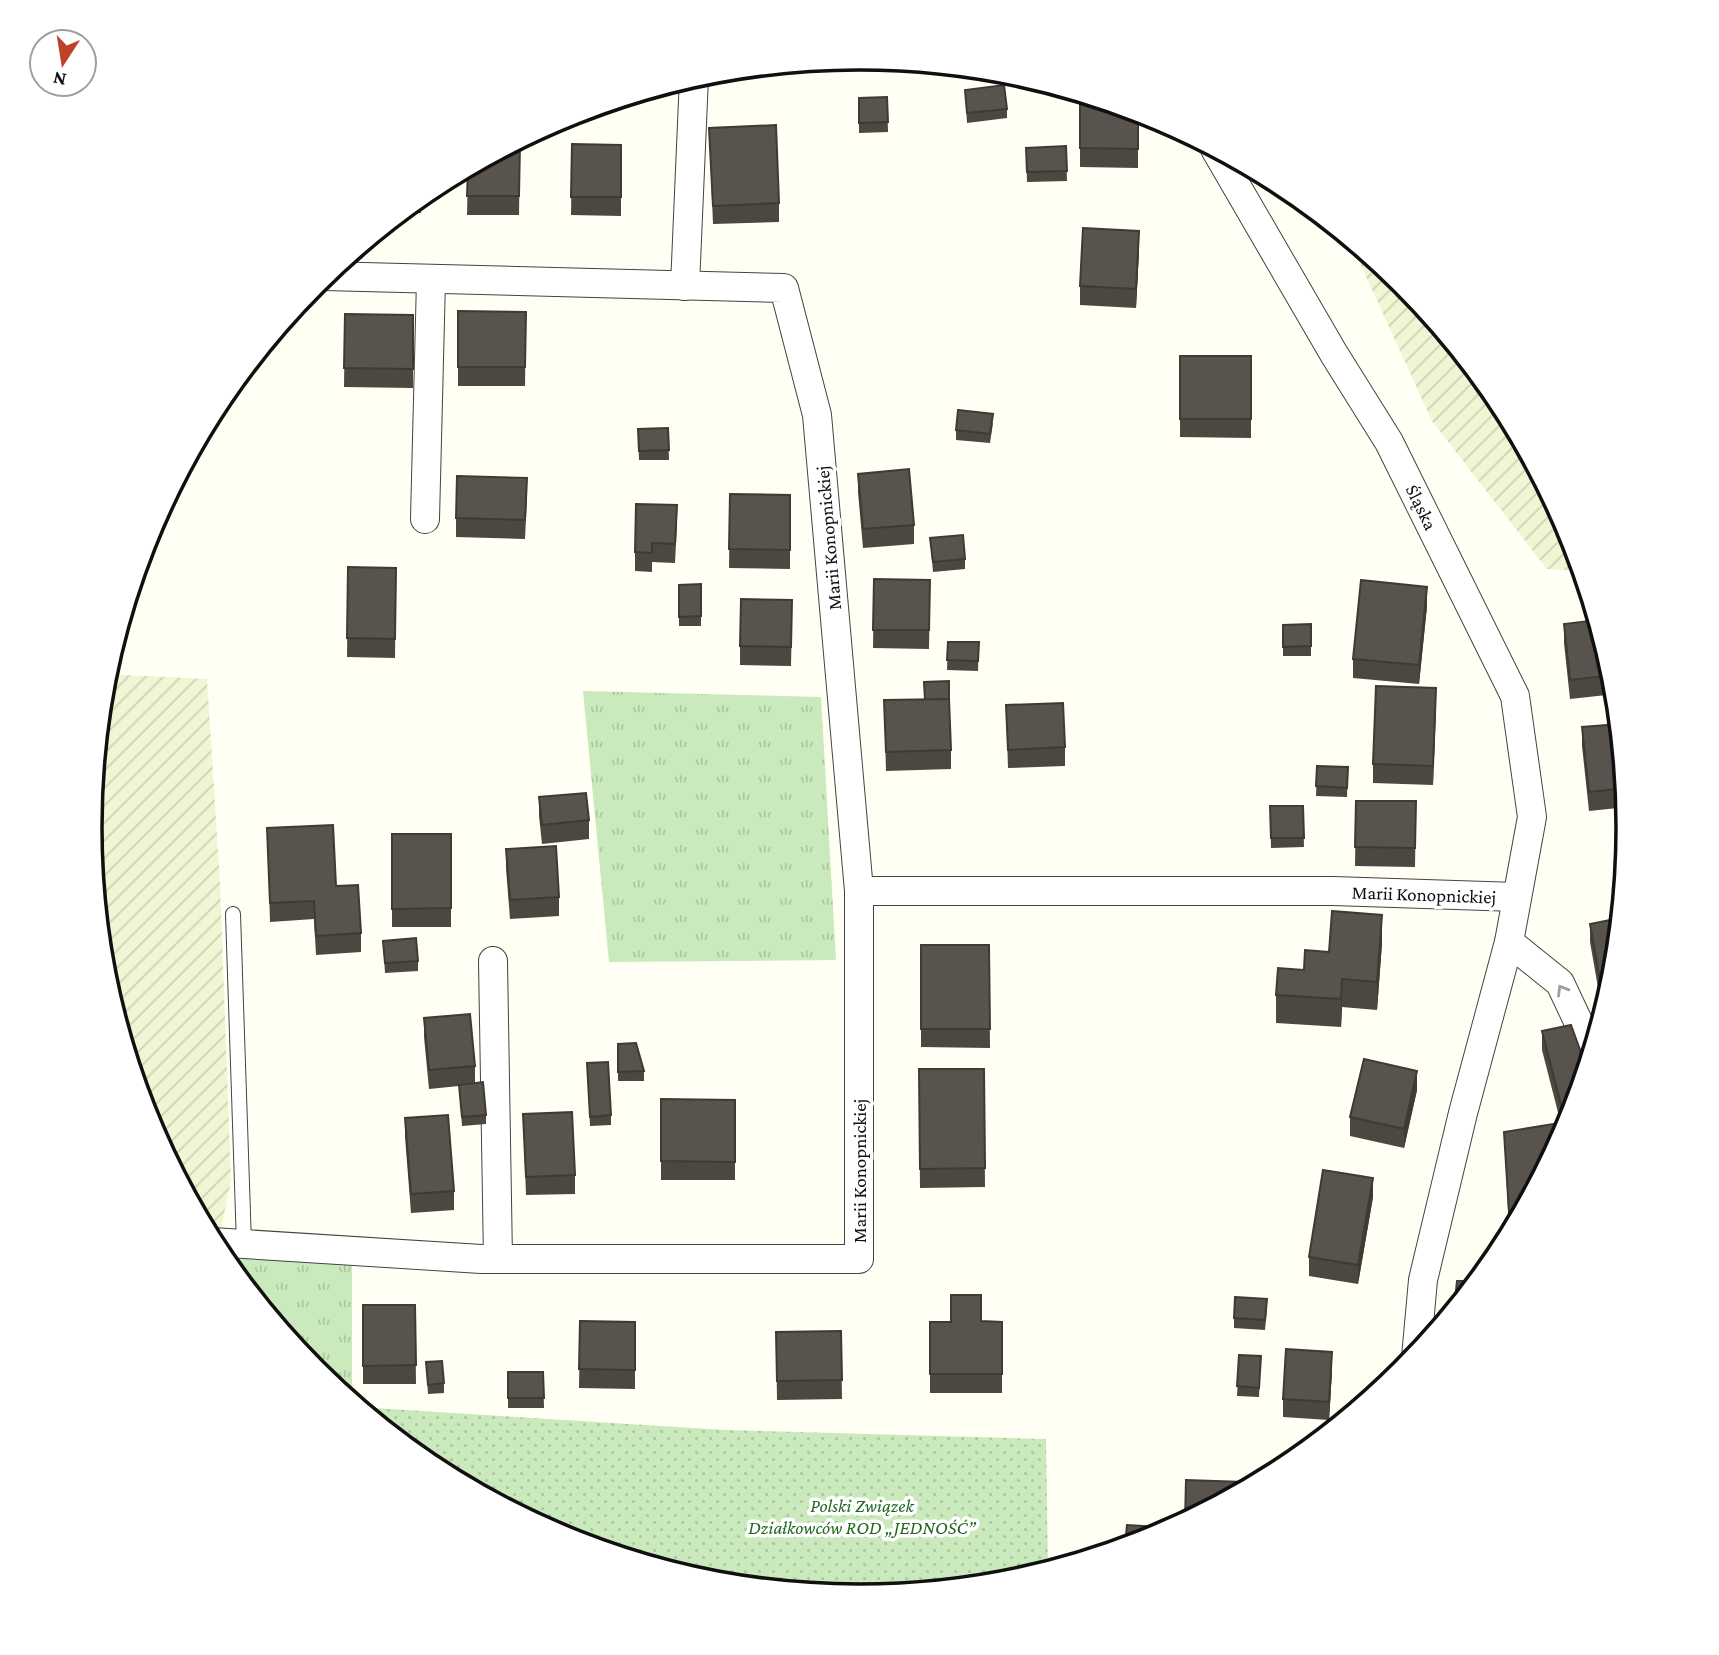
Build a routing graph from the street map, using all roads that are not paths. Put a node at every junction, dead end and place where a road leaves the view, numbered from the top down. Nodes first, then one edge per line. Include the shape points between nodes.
1 (693, 89) edge
2 (1223, 163) edge
3 (340, 277) edge
4 (431, 280) junction
5 (685, 286) junction
6 (425, 519) dead end
7 (859, 891) junction
8 (1517, 897) junction
9 (233, 914) dead end
10 (1509, 942) junction
11 (493, 961) dead end
12 (1586, 1039) edge
13 (227, 1243) edge
14 (244, 1244) junction
15 (498, 1259) junction
16 (1418, 1339) edge

1 - 5 street
2 - 8 street, Śląska via 1389,442 1515,696 1532,817
3 - 4 street, Marii Konopnickiej
4 - 5 street, Marii Konopnickiej
4 - 6 street
5 - 7 street, Marii Konopnickiej via 783,288 817,415
7 - 8 street, Marii Konopnickiej via 1333,891
7 - 15 street, Marii Konopnickiej via 859,1259
8 - 10 street, Marii Konopnickiej
9 - 14 lane
12 -> 10 street via 1560,983
10 - 16 street, Marii Konopnickiej via 1423,1280
11 - 15 street
13 - 14 street, Marii Konopnickiej
14 - 15 street, Marii Konopnickiej

